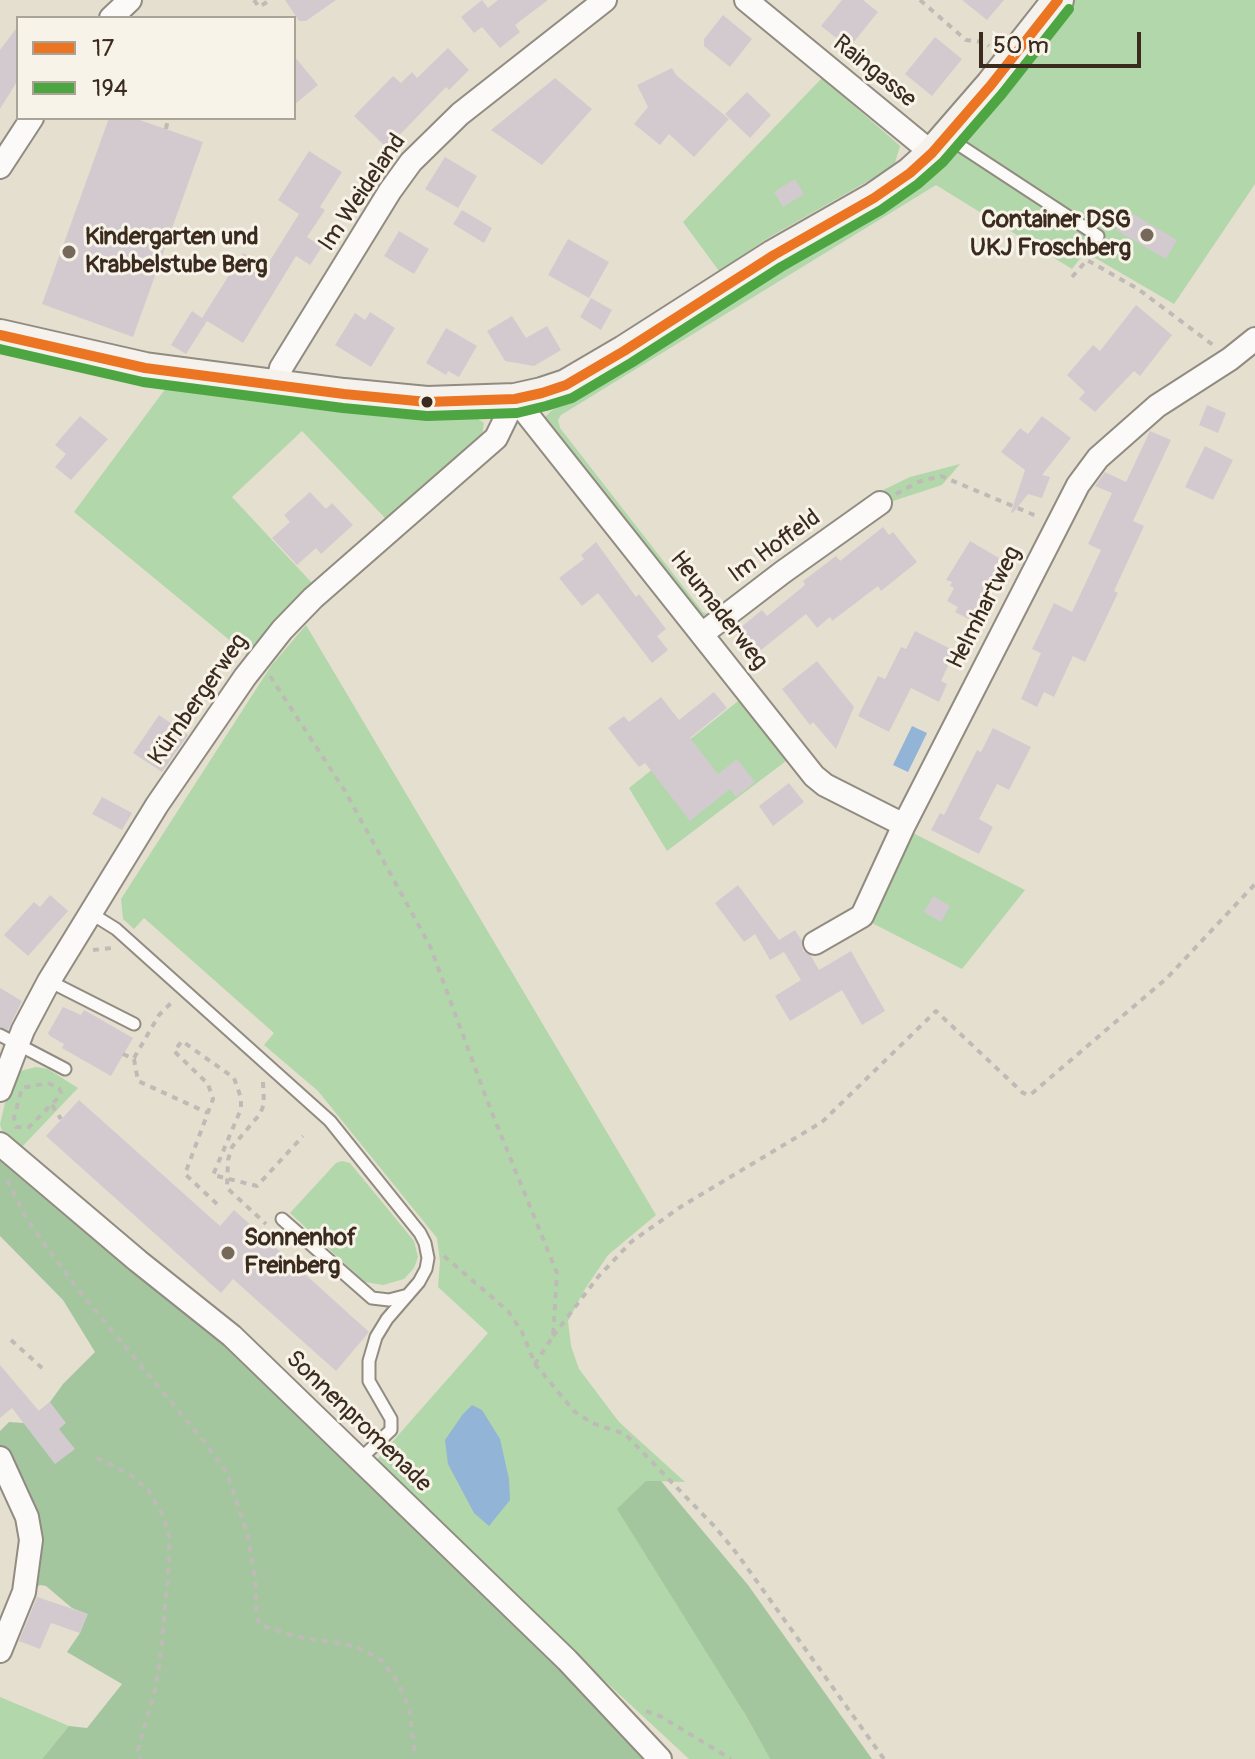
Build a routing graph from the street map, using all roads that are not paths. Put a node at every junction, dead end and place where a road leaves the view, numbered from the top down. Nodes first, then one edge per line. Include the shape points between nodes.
1 (130, 0) edge
2 (605, 0) edge
3 (746, 0) edge
4 (1058, 0) edge
5 (113, 16) edge
6 (29, 120) edge
7 (8, 137) edge
8 (939, 145) junction
9 (0, 167) edge
10 (1098, 236) dead end
11 (0, 335) edge
12 (1255, 339) edge
13 (277, 387) junction
14 (515, 399) junction
15 (880, 503) road end
16 (702, 634) junction
17 (904, 825) junction
18 (92, 914) junction
19 (815, 943) dead end
20 (49, 981) junction
21 (134, 1024) dead end
22 (8, 1040) edge
23 (65, 1069) dead end
24 (0, 1090) edge
25 (0, 1144) edge
26 (282, 1219) dead end
27 (409, 1294) junction
28 (0, 1458) edge
29 (359, 1460) junction
30 (0, 1651) edge
31 (660, 1759) edge

1 - 5 street
2 - 13 street, Im Weideland via 460,114 411,162 281,368
3 - 8 street, Raingasse
4 - 8 street
6 - 7 street
7 - 9 street
8 - 10 lane
8 - 14 street via 874,198 590,371 566,385
11 - 13 street via 145,368
12 - 17 street, Helmhartweg via 1157,406 1098,458 1078,485
13 - 14 street via 427,402
14 - 16 street, Heumaderweg
14 - 18 street, Kürnbergerweg via 496,438 282,630 157,805
15 - 16 street, Im Hoffeld
16 - 17 street, Heumaderweg via 814,776
17 - 19 street, Helmhartweg via 862,916
18 - 20 street, Kürnbergerweg
18 - 27 lane via 116,929 330,1121 420,1233 428,1258
20 - 21 lane
20 - 22 street, Kürnbergerweg
22 - 23 lane
22 - 24 street, Kürnbergerweg
25 - 29 street, Sonnenpromenade via 232,1336
26 - 27 lane via 372,1298
27 - 29 lane via 381,1328 369,1361 369,1381 391,1419 391,1430
28 - 30 street via 27,1517 31,1540 24,1592
29 - 31 street, Sonnenpromenade via 567,1660

